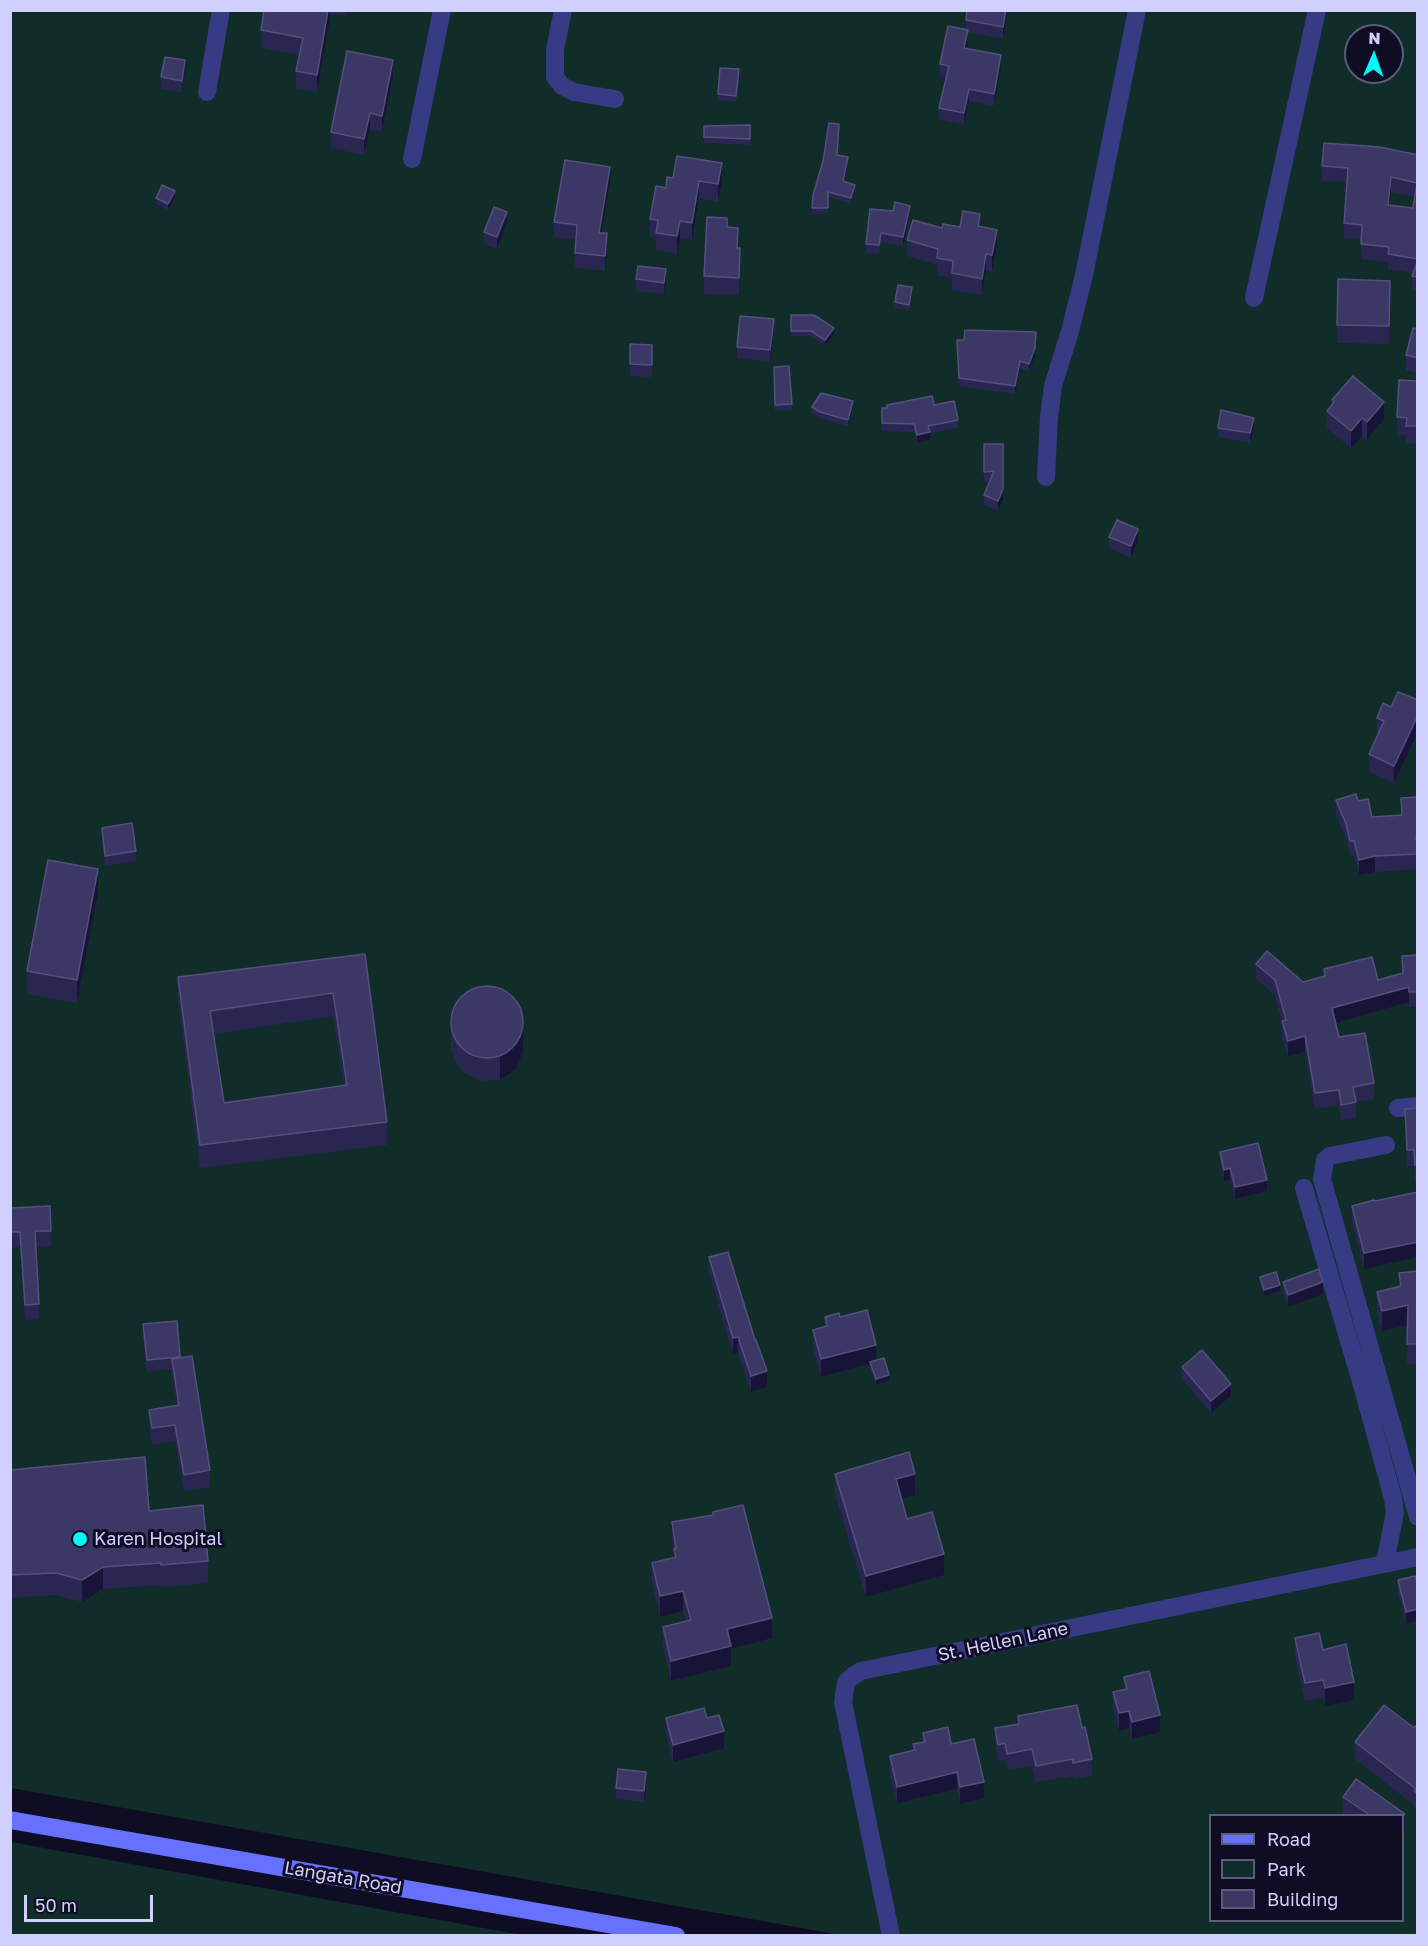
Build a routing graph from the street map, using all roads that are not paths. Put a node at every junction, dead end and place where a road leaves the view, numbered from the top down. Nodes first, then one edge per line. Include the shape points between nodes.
1 (221, 10) edge
2 (442, 10) edge
3 (563, 10) edge
4 (1137, 10) edge
5 (1317, 10) edge
6 (207, 92) dead end
7 (615, 99) dead end
8 (412, 159) dead end
9 (1254, 298) dead end
10 (1046, 477) dead end
11 (1418, 1106) edge
12 (1398, 1108) dead end
13 (1386, 1145) dead end
14 (1304, 1188) dead end
15 (1418, 1517) edge
16 (1418, 1557) edge
17 (1385, 1563) junction
18 (10, 1820) edge
19 (676, 1935) edge
20 (891, 1935) edge

1 - 6 street
2 - 8 street
3 - 7 street via 555,50 555,77 574,92
4 - 10 street via 1084,275 1053,386
5 - 9 street
11 - 12 street
13 - 15 street via 1330,1156 1325,1160 1322,1179
14 - 17 street via 1393,1498 1395,1512
16 - 17 street, St. Hellen Lane
17 - 20 street, St. Hellen Lane via 861,1671 853,1676 846,1682 843,1702
18 - 19 main road, Langata Road

